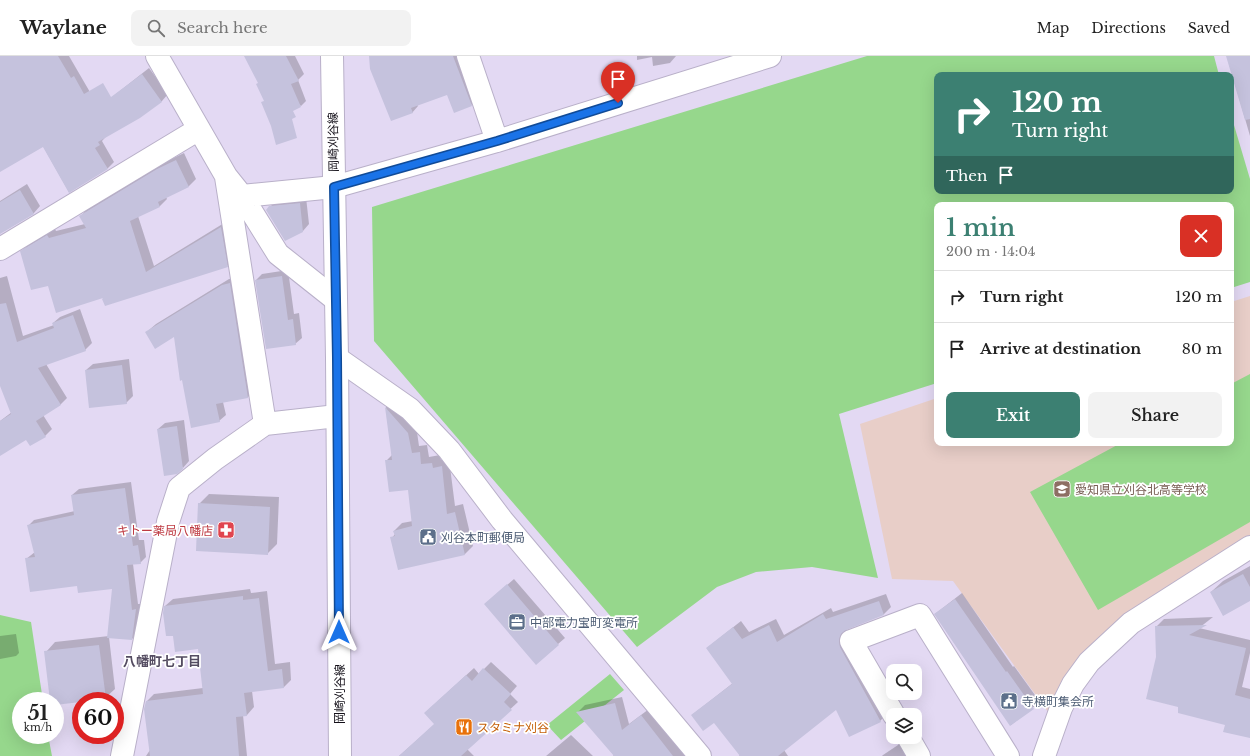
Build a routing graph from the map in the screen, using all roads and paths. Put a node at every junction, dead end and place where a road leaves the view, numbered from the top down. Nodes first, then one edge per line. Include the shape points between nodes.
1 (157, 56) edge
2 (332, 56) edge
3 (468, 56) edge
4 (770, 56) edge
5 (199, 129) junction
6 (497, 141) junction
7 (226, 176) junction
8 (334, 187) junction
9 (242, 196) junction
10 (0, 249) edge
11 (336, 300) junction
12 (337, 358) junction
13 (337, 416) junction
14 (265, 424) junction
15 (1249, 550) edge
16 (890, 708) edge
17 (912, 744) edge
18 (122, 756) edge
19 (340, 756) edge
20 (700, 756) edge
21 (919, 756) edge
22 (1008, 756) edge
23 (1044, 756) edge

1 - 5 street
2 - 8 street, 岡崎刈谷線
3 - 6 street
4 - 6 street
5 - 7 street
5 - 10 street
6 - 8 street
7 - 9 street
7 - 14 street
8 - 9 street
8 - 11 street, 岡崎刈谷線
9 - 11 street via 278,254
11 - 12 street, 岡崎刈谷線
12 - 13 street, 岡崎刈谷線
12 - 20 street via 410,409 449,450 502,520
13 - 14 street
13 - 19 street, 岡崎刈谷線
14 - 18 street via 179,488 168,522
15 - 23 street via 1131,623 1089,662 1060,708
16 - 22 street via 851,641 920,615
17 - 21 street

